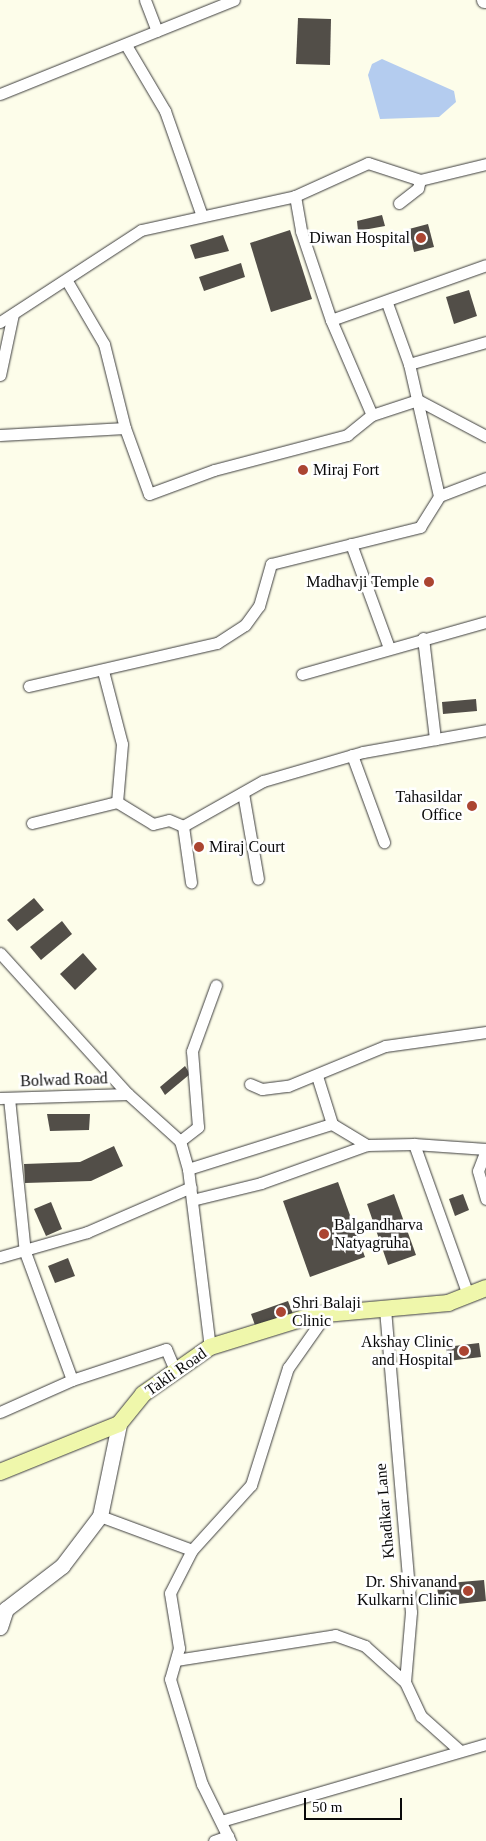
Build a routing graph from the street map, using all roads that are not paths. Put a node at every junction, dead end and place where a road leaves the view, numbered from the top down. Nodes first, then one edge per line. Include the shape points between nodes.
1 (145, 0) edge
2 (234, 0) edge
3 (157, 31) junction
4 (126, 44) junction
5 (0, 94) edge
6 (486, 164) edge
7 (420, 180) junction
8 (295, 196) junction
9 (399, 203) dead end
10 (202, 216) junction
11 (486, 265) edge
12 (68, 282) junction
13 (387, 304) junction
14 (13, 314) junction
15 (331, 320) junction
16 (0, 322) edge
17 (486, 342) edge
18 (409, 364) junction
19 (0, 374) edge
20 (418, 400) junction
21 (372, 415) junction
22 (125, 428) junction
23 (0, 435) edge
24 (486, 436) edge
25 (486, 478) edge
26 (439, 496) junction
27 (350, 544) junction
28 (486, 622) edge
29 (423, 638) junction
30 (389, 648) junction
31 (103, 671) junction
32 (302, 674) dead end
33 (29, 686) dead end
34 (486, 730) edge
35 (435, 739) junction
36 (352, 755) junction
37 (243, 794) junction
38 (117, 802) junction
39 (32, 823) dead end
40 (183, 826) junction
41 (384, 842) dead end
42 (258, 879) dead end
43 (191, 882) dead end
44 (0, 954) edge
45 (216, 985) dead end
46 (486, 1032) edge
47 (317, 1076) junction
48 (250, 1084) dead end
49 (128, 1094) junction
50 (5, 1098) edge
51 (332, 1124) junction
52 (180, 1141) junction
53 (414, 1144) junction
54 (367, 1145) junction
55 (486, 1149) edge
56 (188, 1168) junction
57 (190, 1187) junction
58 (486, 1199) edge
59 (192, 1200) junction
60 (25, 1252) junction
61 (0, 1257) edge
62 (486, 1288) edge
63 (486, 1293) edge
64 (468, 1295) junction
65 (385, 1309) junction
66 (326, 1314) junction
67 (210, 1347) junction
68 (175, 1370) junction
69 (72, 1380) junction
70 (0, 1412) edge
71 (119, 1424) junction
72 (0, 1472) edge
73 (100, 1516) junction
74 (192, 1550) junction
75 (0, 1627) edge
76 (176, 1660) junction
77 (406, 1682) junction
78 (486, 1744) edge
79 (459, 1750) junction
80 (220, 1821) junction
81 (229, 1839) edge
82 (214, 1841) edge

1 - 3 street
2 - 3 street
3 - 4 street
4 - 5 street
4 - 10 street via 164,111
6 - 7 street
7 - 8 street via 368,163
7 - 9 street via 418,188
8 - 10 street
8 - 15 street via 301,231
10 - 12 street via 141,230
11 - 13 street
12 - 14 street
12 - 22 street via 104,344
13 - 15 street
13 - 18 street
14 - 16 street
14 - 19 street
15 - 21 street
17 - 18 street
18 - 20 street
20 - 21 street
20 - 24 street
20 - 26 street
21 - 22 street via 347,435 214,470 149,494
22 - 23 street
25 - 26 street
26 - 27 street via 420,527
27 - 30 street
27 - 31 street via 271,564 259,606 245,625 217,643
28 - 29 street
29 - 30 street
29 - 35 street
30 - 32 street
31 - 33 street
31 - 38 street via 122,744
34 - 35 street
35 - 36 street
36 - 37 street via 263,781
36 - 41 street
37 - 40 street
37 - 42 street
38 - 39 street
38 - 40 street via 153,824 169,820
40 - 43 street
44 - 49 street
45 - 52 street via 192,1051 198,1127
46 - 47 street via 385,1046
47 - 48 street via 262,1089
47 - 51 street
49 - 50 street, Bolwad Road
49 - 52 street
50 - 60 street
51 - 54 street
51 - 56 street
52 - 56 street
53 - 54 street
53 - 55 street
53 - 64 street
54 - 59 street via 261,1184
55 - 58 street via 478,1171
56 - 57 street
57 - 59 street
57 - 60 street via 123,1218
59 - 67 street
60 - 61 street
60 - 69 street
62 - 63 street
62 - 64 main road, Takli Road
64 - 65 main road, Takli Road via 448,1303
65 - 66 main road, Takli Road
65 - 77 street, Khadikar Lane via 411,1612
66 - 67 main road, Takli Road
66 - 74 street via 288,1368 251,1485
67 - 68 main road, Takli Road
68 - 69 street via 166,1348
68 - 71 main road, Takli Road via 143,1394
69 - 70 street
71 - 72 main road, Takli Road
71 - 73 street
73 - 74 street
73 - 75 street via 62,1566 6,1609
74 - 76 street via 170,1592 179,1648
76 - 77 street via 335,1635 365,1646
76 - 80 street via 170,1679 202,1784
77 - 79 street, Khadikar Lane via 421,1716
78 - 79 street
79 - 80 street
80 - 81 street
81 - 82 street

